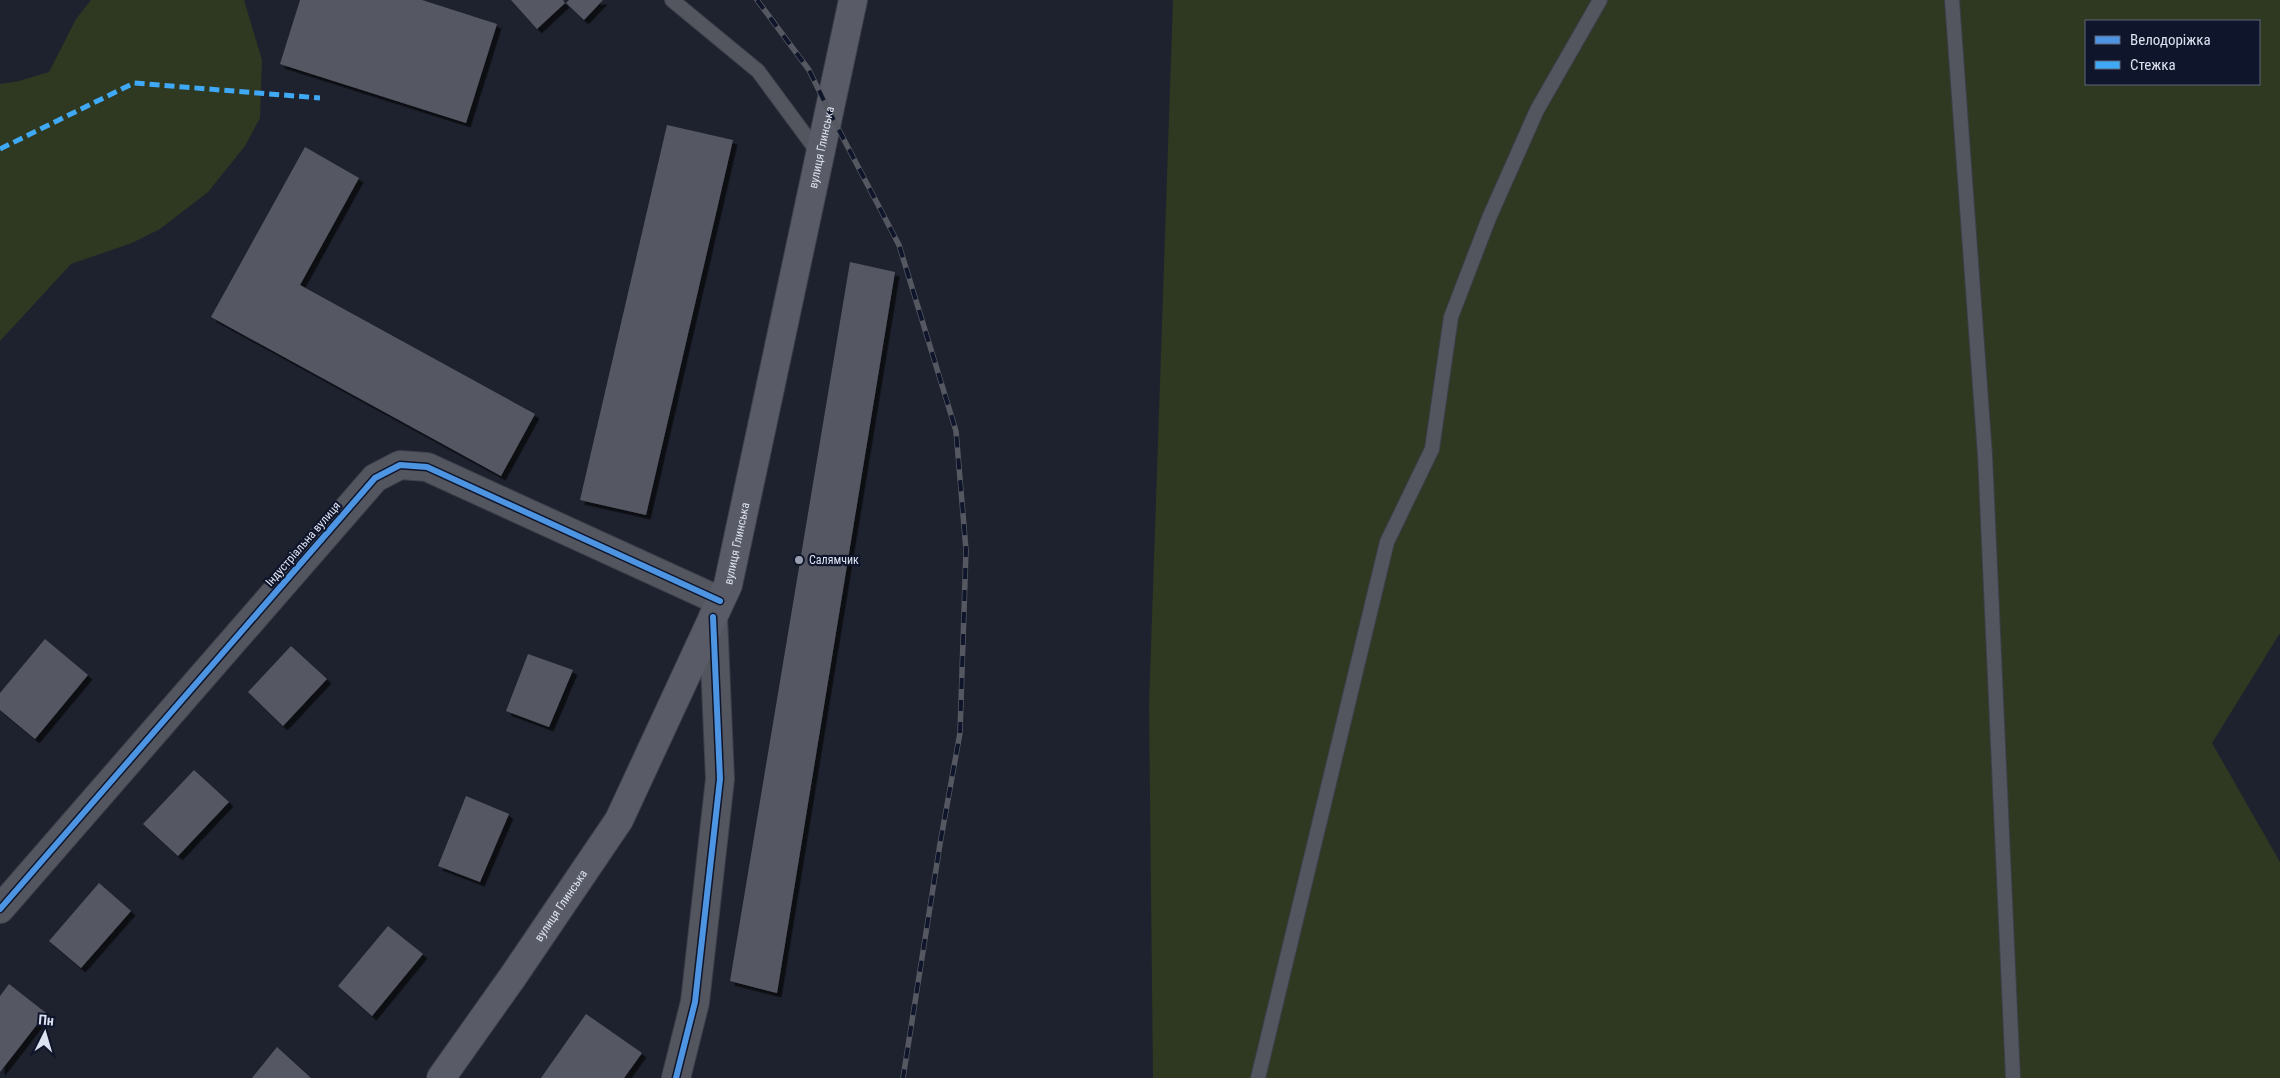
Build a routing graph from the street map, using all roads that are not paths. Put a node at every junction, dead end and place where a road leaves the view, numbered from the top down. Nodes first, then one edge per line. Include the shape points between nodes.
1 (672, 0) edge
2 (853, 0) edge
3 (1600, 0) edge
4 (1952, 0) edge
5 (820, 155) junction
6 (717, 609) junction
7 (0, 910) edge
8 (440, 1078) edge
9 (676, 1078) edge
10 (1258, 1078) edge
11 (2013, 1078) edge

1 - 5 lane via 758,71
2 - 5 main road, вулиця Глинська
3 - 10 lane via 1537,110 1489,218 1451,317 1432,449 1387,542
4 - 11 lane via 1984,455
5 - 6 main road, вулиця Глинська via 728,585
6 - 7 street, Індустріальна вулиця via 427,467 400,465 375,478
6 - 8 main road, вулиця Глинська via 619,820 514,976
6 - 9 street via 720,779 695,1002

